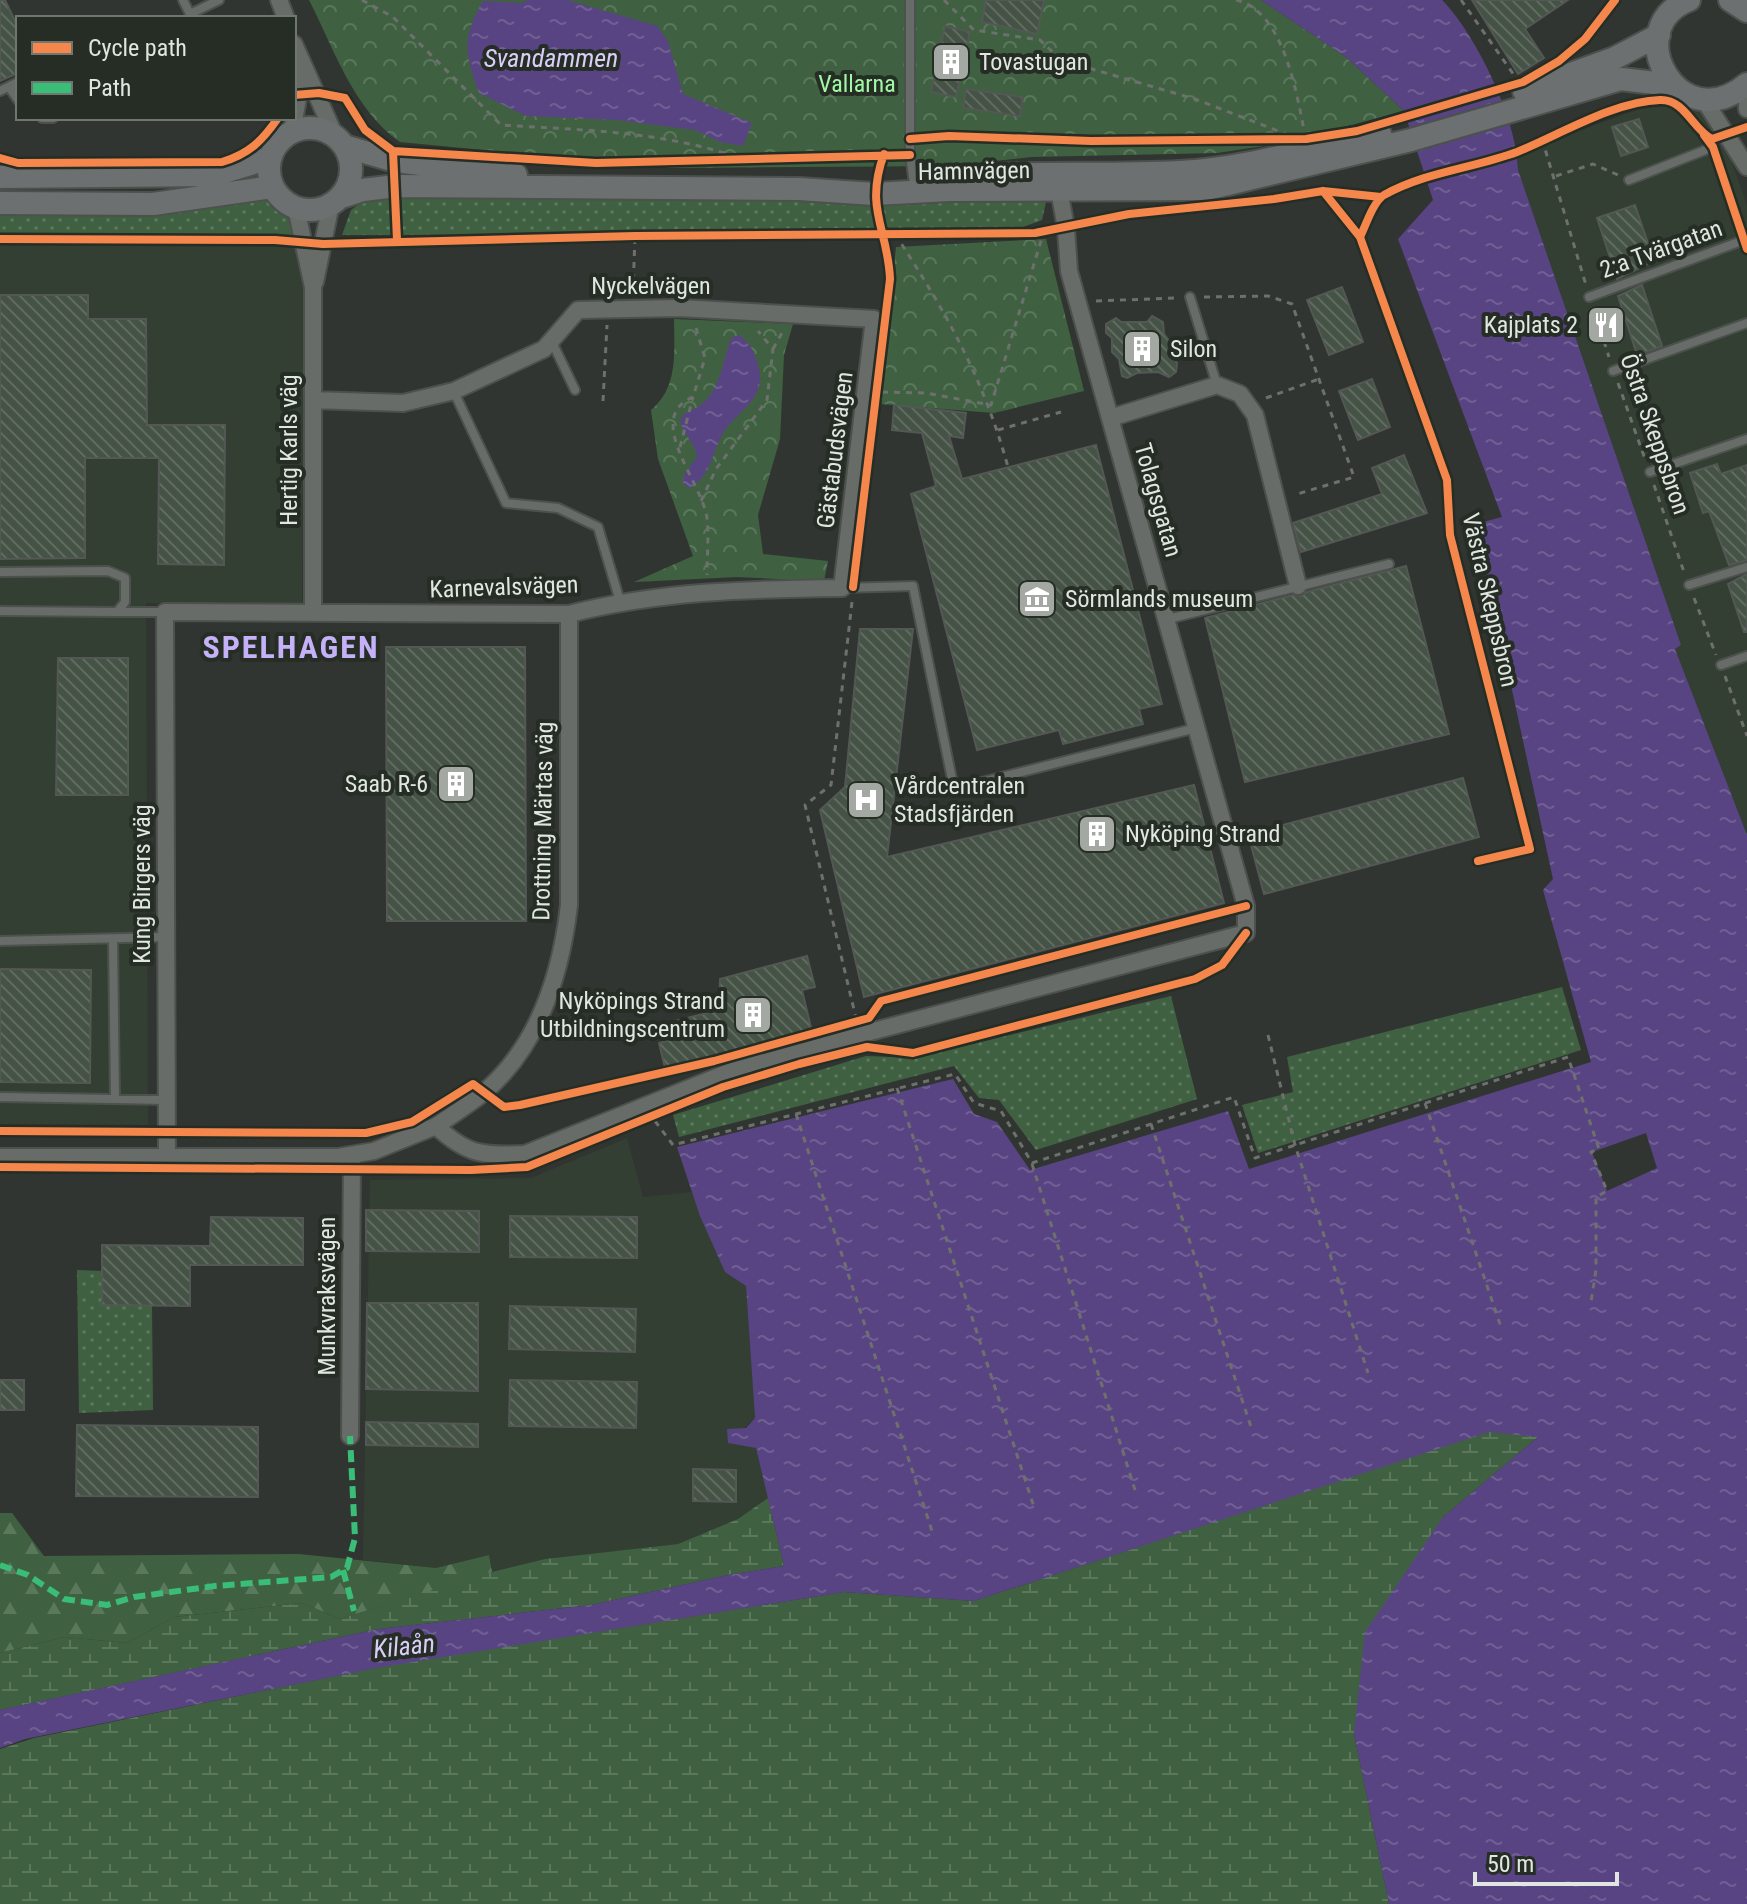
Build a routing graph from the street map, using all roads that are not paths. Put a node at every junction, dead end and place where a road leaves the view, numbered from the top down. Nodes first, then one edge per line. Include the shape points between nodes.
1 (183, 0) edge
2 (219, 0) edge
3 (910, 0) edge
4 (1689, 0) edge
5 (1730, 0) edge
6 (1747, 11) edge
7 (1659, 35) junction
8 (296, 49) edge
9 (296, 64) edge
10 (1672, 85) junction
11 (1747, 85) edge
12 (1505, 98) junction
13 (1704, 100) junction
14 (296, 109) edge
15 (1747, 109) edge
16 (294, 120) edge
17 (292, 131) junction
18 (340, 141) junction
19 (1713, 147) dead end
20 (270, 158) junction
21 (1747, 167) edge
22 (0, 177) edge
23 (1629, 180) road end
24 (1057, 182) junction
25 (914, 186) junction
26 (272, 187) junction
27 (336, 200) junction
28 (0, 203) edge
29 (296, 208) junction
30 (1747, 239) edge
31 (313, 287) junction
32 (1190, 297) dead end
33 (1589, 297) road end
34 (874, 319) joint
35 (1747, 323) edge
36 (552, 341) junction
37 (1613, 371) road end
38 (1217, 385) junction
39 (575, 390) dead end
40 (454, 391) junction
41 (313, 400) junction
42 (1110, 418) junction
43 (1747, 439) edge
44 (1650, 472) road end
45 (1389, 564) dead end
46 (1747, 567) edge
47 (0, 572) edge
48 (1689, 585) road end
49 (1298, 586) junction
50 (848, 587) junction
51 (620, 601) junction
52 (0, 611) edge
53 (117, 612) junction
54 (165, 612) junction
55 (313, 613) junction
56 (569, 614) junction
57 (1168, 619) junction
58 (1747, 656) edge
59 (1721, 665) road end
60 (1197, 727) junction
61 (1530, 849) dead end
62 (1478, 861) dead end
63 (167, 937) junction
64 (113, 939) junction
65 (0, 941) edge
66 (0, 1097) edge
67 (115, 1099) junction
68 (167, 1100) junction
69 (436, 1126) junction
70 (352, 1155) junction
71 (167, 1156) junction
72 (0, 1157) edge
73 (350, 1436) dead end

1 - 2 lane via 190,14
3 - 25 lane
4 - 7 main road via 1672,12
5 - 6 main road
7 - 10 main road via 1659,61
7 - 12 main road via 1615,58
8 - 18 street
9 - 14 street
10 - 12 main road via 1621,79
10 - 13 main road
11 - 13 main road via 1727,97
11 - 15 street
12 - 24 main road, Hamnvägen via 1409,134 1207,189
13 - 21 street
16 - 17 street
17 - 18 main road via 314,127
17 - 20 main road
18 - 25 main road, Hamnvägen via 395,161 519,175
18 - 27 main road via 351,172
19 - 23 lane
20 - 22 main road via 214,175
20 - 26 main road
24 - 25 main road, Hamnvägen
24 - 42 street, Tolagsgatan via 1069,271
25 - 27 main road, Hamnvägen via 396,186
26 - 28 main road via 153,204
26 - 29 main road
27 - 29 main road via 308,210
27 - 31 street, Hertig Karls väg
29 - 31 street, Hertig Karls väg
30 - 33 lane, 2:a Tvärgatan
31 - 41 street, Hertig Karls väg
32 - 38 lane
34 - 36 street, Nyckelvägen via 679,308 578,310
34 - 50 street, Gästabudsvägen
35 - 37 lane
36 - 39 lane
36 - 40 street, Nyckelvägen
38 - 42 street
38 - 49 street via 1240,394 1255,415
40 - 41 street, Nyckelvägen via 403,403
40 - 51 lane via 506,503 558,508 598,527
41 - 55 street, Hertig Karls väg
42 - 57 street, Tolagsgatan
43 - 44 lane
45 - 49 lane
46 - 48 lane
47 - 53 lane via 108,571 125,578 125,602
49 - 57 lane
50 - 51 street, Karnevalsvägen via 707,591
50 - 60 lane via 913,586 954,789
51 - 56 street, Karnevalsvägen
52 - 53 lane
53 - 54 lane
54 - 55 street, Karnevalsvägen
54 - 63 street, Kung Birgers väg
55 - 56 street, Karnevalsvägen
56 - 69 street, Drottning Märtas väg via 569,905 563,953 539,1021 484,1092
57 - 60 street, Tolagsgatan
58 - 59 lane
60 - 69 street, Tolagsgatan via 1246,906 1246,933 752,1063 525,1154 486,1156 458,1146
61 - 62 lane
63 - 64 lane
63 - 68 street, Kung Birgers väg
64 - 65 lane
64 - 67 lane
66 - 67 lane
67 - 68 lane
68 - 71 street, Kung Birgers väg
69 - 70 street, Drottning Märtas väg
70 - 71 street, Drottning Märtas väg
70 - 73 street, Munkvraksvägen
71 - 72 street, Drottning Märtas väg

